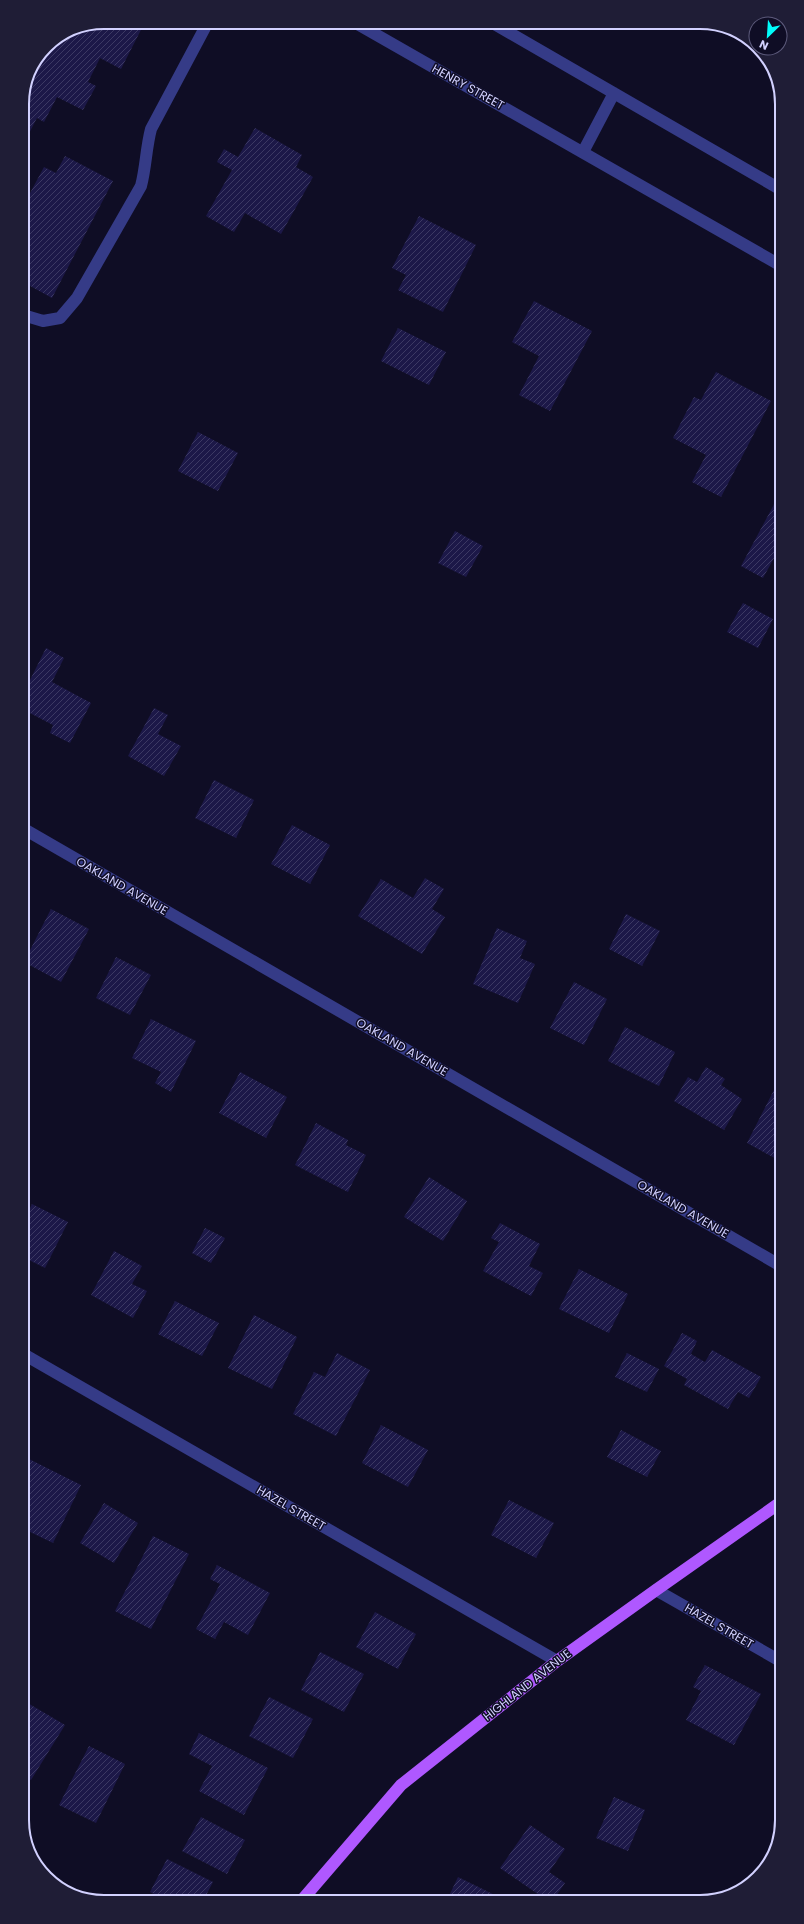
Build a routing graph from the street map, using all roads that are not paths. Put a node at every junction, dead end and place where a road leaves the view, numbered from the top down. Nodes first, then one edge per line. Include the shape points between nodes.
1 (204, 29) edge
2 (366, 29) edge
3 (502, 29) edge
4 (614, 93) junction
5 (583, 152) junction
6 (775, 186) edge
7 (775, 262) edge
8 (29, 317) edge
9 (29, 832) edge
10 (775, 1263) edge
11 (29, 1357) edge
12 (775, 1506) edge
13 (656, 1590) junction
14 (775, 1658) edge
15 (557, 1661) junction
16 (306, 1895) edge

1 - 8 street via 151,129 141,186 77,298 60,318 43,321
2 - 5 street, HENRY STREET
3 - 4 street
4 - 5 street
4 - 6 street
5 - 7 street, HENRY STREET
9 - 10 street, OAKLAND AVENUE
11 - 15 street, HAZEL STREET
12 - 13 main road, HIGHLAND AVENUE
13 - 14 street, HAZEL STREET
13 - 15 main road, HIGHLAND AVENUE
15 - 16 main road, HIGHLAND AVENUE via 401,1785

